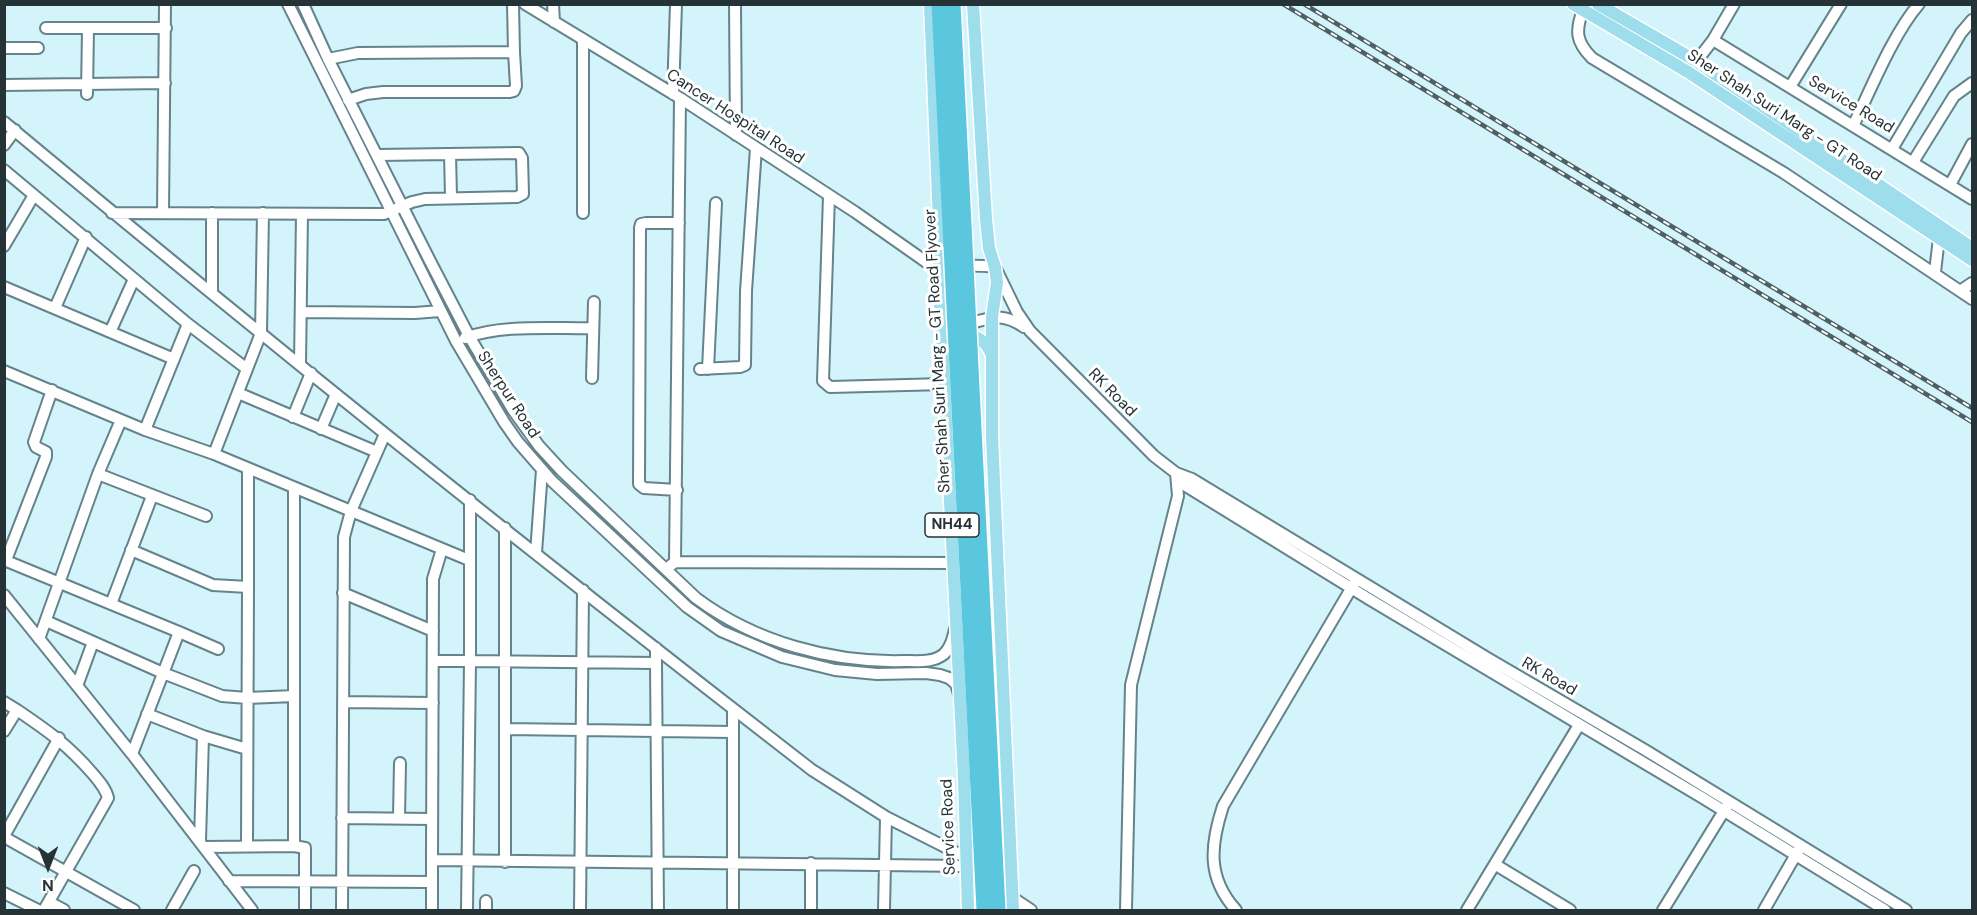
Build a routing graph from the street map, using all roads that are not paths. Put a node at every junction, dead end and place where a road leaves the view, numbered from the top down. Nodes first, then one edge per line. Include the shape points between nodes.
1 (165, 4) edge
2 (288, 4) edge
3 (303, 4) edge
4 (513, 4) edge
5 (525, 4) edge
6 (553, 4) edge
7 (676, 4) edge
8 (735, 4) edge
9 (930, 4) edge
10 (939, 4) edge
11 (953, 4) edge
12 (973, 4) edge
13 (1598, 4) edge
14 (1734, 4) edge
15 (1841, 4) edge
16 (1919, 4) edge
17 (1578, 8) edge
18 (1972, 20) edge
19 (554, 22) junction
20 (46, 28) dead end
21 (88, 28) junction
22 (166, 28) junction
23 (583, 39) junction
24 (1713, 40) junction
25 (4, 48) edge
26 (38, 48) dead end
27 (514, 52) junction
28 (1699, 56) junction
29 (328, 59) junction
30 (1688, 72) junction
31 (165, 82) junction
32 (1972, 82) edge
33 (4, 85) edge
34 (1790, 87) junction
35 (87, 89) junction
36 (677, 96) junction
37 (348, 100) junction
38 (4, 122) edge
39 (1853, 126) junction
40 (15, 130) junction
41 (735, 135) junction
42 (1972, 144) edge
43 (4, 145) edge
44 (756, 148) junction
45 (1892, 149) junction
46 (450, 153) junction
47 (378, 155) junction
48 (1913, 162) junction
49 (4, 170) edge
50 (1950, 185) junction
51 (34, 195) junction
52 (1971, 195) edge
53 (830, 196) junction
54 (451, 197) junction
55 (716, 203) dead end
56 (402, 206) junction
57 (391, 211) junction
58 (112, 213) junction
59 (163, 213) junction
60 (212, 213) junction
61 (263, 213) junction
62 (583, 213) dead end
63 (302, 214) junction
64 (679, 223) junction
65 (86, 237) junction
66 (1939, 238) junction
67 (4, 246) edge
68 (958, 246) junction
69 (1972, 248) edge
70 (924, 260) junction
71 (1972, 260) edge
72 (940, 264) junction
73 (994, 267) junction
74 (1935, 272) junction
75 (134, 279) junction
76 (939, 282) junction
77 (1972, 283) edge
78 (4, 287) edge
79 (1960, 291) junction
80 (212, 293) junction
81 (447, 294) junction
82 (1972, 299) edge
83 (435, 300) junction
84 (594, 302) dead end
85 (55, 308) junction
86 (940, 308) junction
87 (440, 311) junction
88 (301, 312) junction
89 (992, 317) junction
90 (188, 324) junction
91 (593, 328) junction
92 (111, 330) junction
93 (1030, 331) junction
94 (261, 333) junction
95 (469, 336) junction
96 (456, 341) junction
97 (956, 348) junction
98 (992, 354) junction
99 (174, 359) junction
100 (300, 364) junction
101 (247, 369) junction
102 (4, 371) edge
103 (311, 373) junction
104 (592, 378) dead end
105 (945, 384) junction
106 (52, 390) junction
107 (238, 393) junction
108 (336, 394) junction
109 (293, 417) junction
110 (121, 420) junction
111 (321, 429) junction
112 (145, 430) junction
113 (385, 434) junction
114 (377, 452) junction
115 (214, 454) junction
116 (248, 470) junction
117 (542, 470) junction
118 (562, 471) junction
119 (1176, 473) junction
120 (98, 474) junction
121 (552, 481) junction
122 (294, 488) junction
123 (677, 490) junction
124 (152, 496) junction
125 (470, 500) junction
126 (351, 511) junction
127 (206, 516) dead end
128 (505, 528) junction
129 (442, 549) junction
130 (131, 550) junction
131 (536, 553) junction
132 (5, 560) edge
133 (469, 560) junction
134 (675, 562) junction
135 (953, 563) junction
136 (665, 569) junction
137 (656, 578) junction
138 (60, 581) junction
139 (1354, 583) junction
140 (248, 587) junction
141 (583, 590) junction
142 (343, 593) junction
143 (4, 595) edge
144 (111, 604) junction
145 (46, 621) junction
146 (956, 626) junction
147 (433, 631) junction
148 (178, 632) junction
149 (39, 639) junction
150 (93, 642) junction
151 (656, 648) junction
152 (218, 649) dead end
153 (876, 660) junction
154 (433, 661) junction
155 (506, 661) junction
156 (470, 662) junction
157 (582, 662) junction
158 (656, 663) junction
159 (163, 673) junction
160 (877, 674) junction
161 (77, 686) junction
162 (294, 696) junction
163 (960, 697) junction
164 (247, 698) junction
165 (4, 702) edge
166 (343, 702) junction
167 (433, 704) junction
168 (733, 709) junction
169 (17, 710) junction
170 (147, 714) junction
171 (1579, 725) junction
172 (506, 729) junction
173 (4, 731) edge
174 (581, 731) junction
175 (657, 731) junction
176 (733, 732) junction
177 (203, 736) junction
178 (59, 738) junction
179 (247, 749) junction
180 (132, 754) junction
181 (400, 763) dead end
182 (1727, 807) junction
183 (886, 817) junction
184 (342, 818) junction
185 (399, 818) junction
186 (432, 819) junction
187 (4, 837) edge
188 (202, 844) junction
189 (247, 846) junction
190 (294, 846) junction
191 (1799, 851) junction
192 (432, 860) junction
193 (467, 861) junction
194 (505, 862) junction
195 (967, 862) junction
196 (579, 863) junction
197 (658, 863) junction
198 (811, 863) junction
199 (733, 864) junction
200 (885, 865) junction
201 (1496, 865) junction
202 (66, 872) junction
203 (194, 872) dead end
204 (229, 881) junction
205 (305, 881) junction
206 (342, 881) junction
207 (432, 882) junction
208 (4, 893) edge
209 (1013, 904) edge
210 (47, 906) edge
211 (38, 910) edge
212 (64, 910) edge
213 (134, 910) edge
214 (172, 910) edge
215 (252, 910) edge
216 (304, 910) edge
217 (342, 910) edge
218 (432, 910) edge
219 (466, 910) edge
220 (580, 910) edge
221 (658, 910) edge
222 (733, 910) edge
223 (811, 910) edge
224 (884, 910) edge
225 (968, 910) edge
226 (984, 910) edge
227 (998, 910) edge
228 (1031, 910) edge
229 (1126, 910) edge
230 (1236, 910) edge
231 (1467, 910) edge
232 (1570, 910) edge
233 (1663, 910) edge
234 (1764, 910) edge
235 (1885, 910) edge
236 (1906, 910) edge

1 - 22 street
2 - 57 street, Sherpur Road
3 - 29 street, Sherpur Road
4 - 27 street
5 - 19 street, Cancer Hospital Road
6 - 19 street
7 - 36 street
8 - 41 street
9 - 72 main road
10 - 68 highway, Sher Shah Suri Marg - GT Road Flyover / NH44
11 - 68 highway, Sher Shah Suri Marg - GT Road Flyover / NH44
12 - 73 main road via 986,219
13 - 28 main road, Sher Shah Suri Marg - GT Road
14 - 24 street
15 - 34 street
16 - 39 street
17 - 30 main road, Sher Shah Suri Marg - GT Road
17 - 74 street via 1578,37 1592,58 1784,173
18 - 45 street via 1960,33
19 - 23 street, Cancer Hospital Road
20 - 21 street
21 - 22 street
21 - 35 street
22 - 31 street
23 - 36 street, Cancer Hospital Road
23 - 62 street
24 - 28 street
24 - 34 street, Service Road
25 - 26 street
27 - 29 street via 358,53
27 - 37 street via 514,91 383,92
28 - 30 street
28 - 69 main road, Sher Shah Suri Marg - GT Road
29 - 37 street, Sherpur Road
30 - 66 main road, Sher Shah Suri Marg - GT Road
31 - 35 street
31 - 59 street
32 - 48 street via 1954,96
33 - 35 street
34 - 39 street, Service Road
36 - 41 street, Cancer Hospital Road
36 - 64 street
37 - 47 street, Sherpur Road
38 - 40 street
39 - 45 street, Service Road
40 - 43 street
40 - 58 street
41 - 44 street, Cancer Hospital Road
42 - 50 street
44 - 53 street, Cancer Hospital Road
44 - 55 street via 745,365 704,369
45 - 48 street, Service Road
46 - 47 street
46 - 54 street
46 - 54 street via 519,153 524,190 517,197
47 - 56 street, Sherpur Road
48 - 50 street, Service Road
49 - 51 street
50 - 52 street, Service Road
51 - 65 street
51 - 67 street
53 - 70 street, Cancer Hospital Road
53 - 105 street via 823,381 830,387
54 - 56 street
56 - 57 street
56 - 81 street, Sherpur Road
57 - 63 street
57 - 83 street, Sherpur Road
58 - 59 street
58 - 80 street
59 - 60 street
60 - 61 street
60 - 80 street
61 - 63 street
61 - 94 street
63 - 88 street
64 - 123 street
64 - 123 street via 646,223 640,228 639,484 644,488
65 - 75 street
65 - 85 street
66 - 71 main road, Sher Shah Suri Marg - GT Road
66 - 74 street
68 - 97 highway, Sher Shah Suri Marg - GT Road Flyover / NH44, bridge
70 - 72 street
70 - 76 street via 934,269
72 - 73 street
72 - 76 main road, NH44
73 - 89 main road, NH44 via 996,295
73 - 93 street
74 - 79 street
75 - 90 street
75 - 92 street
76 - 86 main road, NH44
77 - 79 street
78 - 85 street
79 - 82 street
80 - 94 street
81 - 83 street
81 - 95 street, Sherpur Road
83 - 87 street, Sherpur Road
84 - 91 street
85 - 92 street
86 - 89 street via 946,319 958,325
86 - 97 main road, NH44
87 - 88 street
87 - 96 street, Sherpur Road
88 - 100 street
89 - 93 street via 1011,320
89 - 98 main road, NH44
90 - 99 street
90 - 101 street
91 - 95 street via 498,330
91 - 104 street
92 - 99 street
93 - 119 street, RK Road via 1154,456
94 - 100 street
94 - 101 street
95 - 96 street
95 - 118 street, Sherpur Road via 526,429
96 - 117 street, Sherpur Road via 504,422
97 - 98 main road via 954,337 969,334 983,340
97 - 105 main road, NH44
97 - 226 highway, Sher Shah Suri Marg - GT Road Flyover / NH44
97 - 227 highway, Sher Shah Suri Marg - GT Road Flyover / NH44
98 - 209 main road, NH44 via 992,437
99 - 112 street
100 - 103 street
101 - 107 street
102 - 106 street
103 - 108 street
103 - 109 street
105 - 135 main road, NH44
106 - 110 street
106 - 132 street via 34,442 46,452 46,457
107 - 109 street
107 - 115 street
108 - 111 street
108 - 113 street
109 - 111 street
110 - 112 street
110 - 120 street
111 - 114 street
112 - 115 street
113 - 114 street
113 - 125 street
114 - 126 street
115 - 116 street
116 - 122 street
116 - 140 street
117 - 121 street, Sherpur Road
117 - 131 street
118 - 121 street
118 - 136 street, Sherpur Road
119 - 139 street, RK Road via 1186,486
119 - 229 street via 1178,496 1131,685
120 - 124 street
120 - 138 street
121 - 137 street, Sherpur Road
122 - 126 street
122 - 162 street
123 - 134 street
124 - 127 street
124 - 130 street
125 - 128 street
125 - 133 street
126 - 129 street
126 - 142 street via 344,537
128 - 131 street
128 - 155 street
129 - 133 street
129 - 147 street via 434,572
130 - 140 street via 213,585
130 - 144 street
131 - 141 street
132 - 138 street
133 - 156 street
134 - 135 street
134 - 136 street
135 - 146 main road, NH44
136 - 137 street
136 - 153 street, Sherpur Road via 712,610 761,634 819,654
137 - 160 street, Sherpur Road via 704,621 751,645 835,670
138 - 144 street
138 - 145 street
139 - 171 street, RK Road
139 - 182 street, RK Road
139 - 230 street via 1223,807 1213,847 1214,863 1222,890
140 - 164 street
141 - 151 street
141 - 157 street
142 - 147 street
142 - 166 street
143 - 149 street
144 - 148 street
145 - 149 street
145 - 150 street
146 - 153 street, Sherpur Road via 950,647 937,658
146 - 163 main road, NH44
147 - 154 street
148 - 152 street
148 - 159 street
149 - 161 street
150 - 159 street
150 - 161 street
151 - 158 street
151 - 168 street
153 - 160 street
154 - 156 street
154 - 167 street
155 - 156 street
155 - 157 street
155 - 172 street
156 - 193 street
157 - 158 street
157 - 174 street
158 - 175 street
159 - 164 street via 222,696
159 - 170 street
160 - 163 street, Sherpur Road via 940,675 956,684
161 - 180 street
162 - 164 street
162 - 190 street
163 - 195 main road, Service Road / NH44
164 - 179 street
165 - 169 street
166 - 167 street
166 - 184 street
167 - 186 street
168 - 176 street
168 - 183 street via 812,770
169 - 173 street
169 - 178 street
170 - 177 street
170 - 180 street
171 - 182 street, RK Road
171 - 201 street
172 - 174 street
172 - 194 street
174 - 175 street
174 - 196 street
175 - 176 street
175 - 197 street
176 - 199 street
177 - 179 street
177 - 188 street
178 - 187 street
178 - 202 street via 108,794
179 - 189 street
180 - 188 street
181 - 185 street
182 - 191 street, RK Road
182 - 233 street
183 - 195 street
183 - 200 street
184 - 185 street
184 - 206 street
185 - 186 street
186 - 192 street
187 - 202 street
188 - 189 street
188 - 204 street
189 - 190 street
190 - 205 street via 306,850
191 - 234 street
191 - 235 street, RK Road
191 - 236 street, RK Road
192 - 193 street
192 - 207 street
193 - 194 street
193 - 219 street
194 - 196 street
195 - 200 street
195 - 225 main road, Service Road
196 - 197 street
196 - 220 street
197 - 199 street
197 - 221 street
198 - 199 street
198 - 200 street
198 - 223 street
199 - 222 street
200 - 224 street
201 - 231 street
201 - 232 street
202 - 210 street
202 - 213 street
203 - 214 street
204 - 205 street
204 - 215 street
205 - 206 street
205 - 216 street
206 - 207 street
206 - 217 street
207 - 218 street
208 - 211 street
209 - 228 street
210 - 212 street

